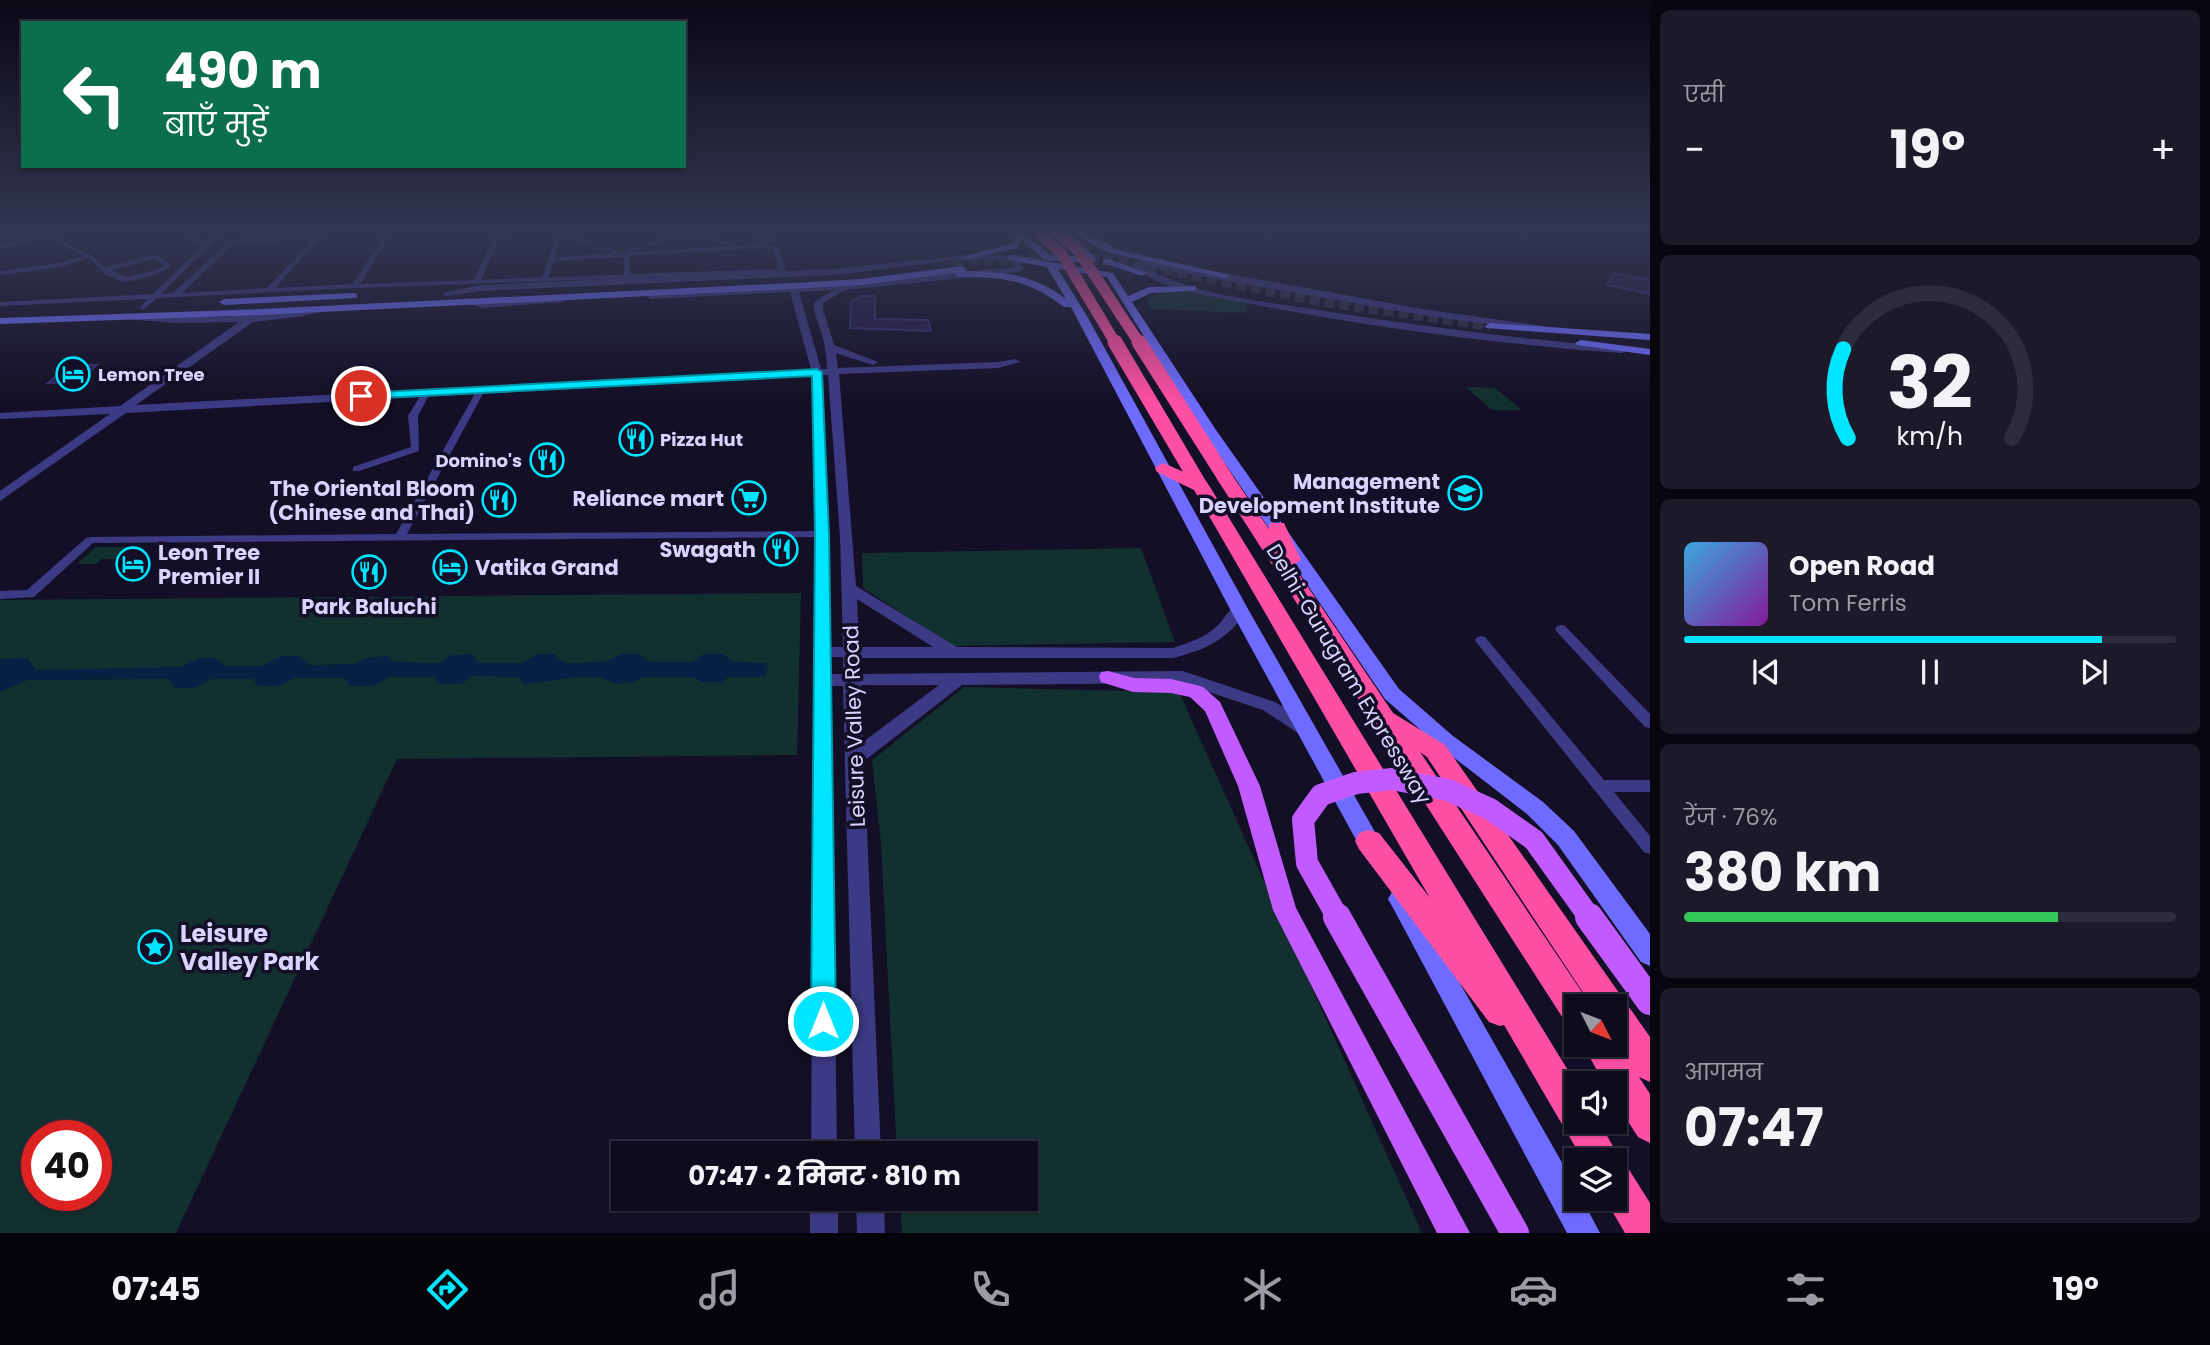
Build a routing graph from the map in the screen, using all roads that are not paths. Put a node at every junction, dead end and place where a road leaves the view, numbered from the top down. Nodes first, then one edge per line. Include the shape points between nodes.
1 (159, 290) edge
2 (181, 290) edge
3 (276, 290) edge
4 (322, 290) edge
5 (470, 290) edge
6 (541, 290) edge
7 (705, 290) edge
8 (794, 290) junction
9 (802, 290) edge
10 (841, 290) edge
11 (1049, 290) edge
12 (1066, 290) edge
13 (1084, 290) edge
14 (1105, 290) edge
15 (1119, 290) edge
16 (1159, 290) edge
17 (1200, 290) edge
18 (1302, 290) edge
19 (447, 293) junction
20 (175, 295) junction
21 (272, 295) junction
22 (152, 296) junction
23 (467, 301) junction
24 (1126, 301) junction
25 (219, 303) junction
26 (143, 308) junction
27 (0, 314) edge
28 (205, 314) junction
29 (256, 315) junction
30 (1082, 316) junction
31 (127, 317) junction
32 (1570, 333) junction
33 (1650, 337) edge
34 (1622, 350) junction
35 (1650, 352) edge
36 (870, 366) junction
37 (827, 368) junction
38 (481, 390) junction
39 (426, 393) junction
40 (128, 406) junction
41 (0, 410) edge
42 (0, 416) edge
43 (1163, 468) junction
44 (356, 469) dead end
45 (1203, 490) junction
46 (0, 497) edge
47 (1189, 518) junction
48 (1277, 527) junction
49 (822, 534) junction
50 (400, 537) junction
51 (849, 588) junction
52 (0, 595) edge
53 (1311, 607) junction
54 (1239, 610) junction
55 (1561, 629) dead end
56 (1481, 640) dead end
57 (822, 652) junction
58 (914, 652) junction
59 (953, 652) junction
60 (851, 653) junction
61 (1108, 677) junction
62 (914, 679) junction
63 (958, 679) junction
64 (822, 680) junction
65 (852, 680) junction
66 (1381, 713) junction
67 (1650, 723) edge
68 (1304, 728) junction
69 (855, 758) junction
70 (1600, 786) junction
71 (1650, 786) edge
72 (1368, 841) junction
73 (1650, 847) edge
74 (1650, 954) edge
75 (1565, 994) edge
76 (1602, 994) edge
77 (1650, 1001) edge
78 (1628, 1033) edge
79 (1607, 1057) edge
80 (1650, 1065) edge
81 (1557, 1085) junction
82 (1564, 1097) edge
83 (1650, 1125) edge
84 (824, 1141) edge
85 (868, 1141) edge
86 (1627, 1200) edge
87 (824, 1211) edge
88 (870, 1211) edge
89 (824, 1233) edge
90 (871, 1233) edge
91 (1454, 1233) edge
92 (1515, 1233) edge
93 (1584, 1233) edge
94 (1647, 1233) edge

1 - 22 street
2 - 20 street
3 - 21 street
4 - 21 street
5 - 19 street
6 - 19 main road
7 - 23 main road
8 - 9 street
8 - 23 street via 482,305
8 - 37 street, Leisure Valley Road
10 - 37 street, Leisure Valley Road via 819,302
11 - 30 main road
12 - 30 main road
13 - 45 highway, Delhi-Gurugram Expressway, bridge
14 - 53 highway, Delhi-Gurugram Expressway, bridge
15 - 24 main road
16 - 24 main road
17 - 34 street via 1430,331
18 - 32 street
19 - 21 main road
20 - 21 street
20 - 22 street
21 - 25 main road
21 - 29 main road via 223,309
22 - 26 street
22 - 27 street
23 - 29 main road
24 - 48 main road
25 - 26 main road
25 - 28 main road
26 - 27 main road
27 - 31 main road
28 - 29 main road
28 - 31 main road
29 - 31 street via 159,321
29 - 40 street
30 - 43 main road
32 - 33 main road
32 - 34 main road via 1491,329
34 - 35 main road
36 - 36 street via 992,359 1015,362 998,365
36 - 37 street
36 - 37 street
36 - 37 street via 855,358
37 - 38 street
37 - 40 street
37 - 49 street, Leisure Valley Road
37 - 51 street, Leisure Valley Road
38 - 39 street
38 - 50 street
39 - 40 street
39 - 44 street via 413,415 416,449
40 - 41 street
40 - 42 street
40 - 46 street
43 - 45 highway
43 - 47 main road
45 - 47 main road
45 - 81 highway, Delhi-Gurugram Expressway
47 - 54 main road
48 - 53 highway
48 - 74 main road via 1392,694 1566,838
49 - 50 street
49 - 57 street, Leisure Valley Road
50 - 52 street via 90,540 30,594
51 - 59 street
51 - 60 street, Leisure Valley Road
53 - 66 highway, Delhi-Gurugram Expressway
54 - 59 street via 1234,620 1202,645 1173,653
54 - 68 main road
55 - 67 street
56 - 70 street
57 - 60 street
57 - 64 street, Leisure Valley Road
58 - 59 street
58 - 60 street
58 - 62 street
60 - 65 street, Leisure Valley Road
61 - 63 street
61 - 68 street via 1196,680 1269,706
61 - 91 main road via 1133,685 1196,692 1213,707 1249,786 1285,910
62 - 63 street
62 - 65 street
63 - 69 street
64 - 65 street
64 - 84 street, Leisure Valley Road
65 - 69 street, Leisure Valley Road
66 - 75 highway, Delhi-Gurugram Expressway
66 - 76 highway via 1436,751
68 - 72 main road
69 - 85 street, Leisure Valley Road
70 - 71 street
70 - 73 street
72 - 81 highway
72 - 93 main road
77 - 92 main road, bridge via 1534,841 1490,809 1448,790 1392,779 1356,783 1321,795 1303,820 1307,863
78 - 80 highway
79 - 83 highway
81 - 82 highway, Delhi-Gurugram Expressway
86 - 94 highway
87 - 89 street
88 - 90 street

